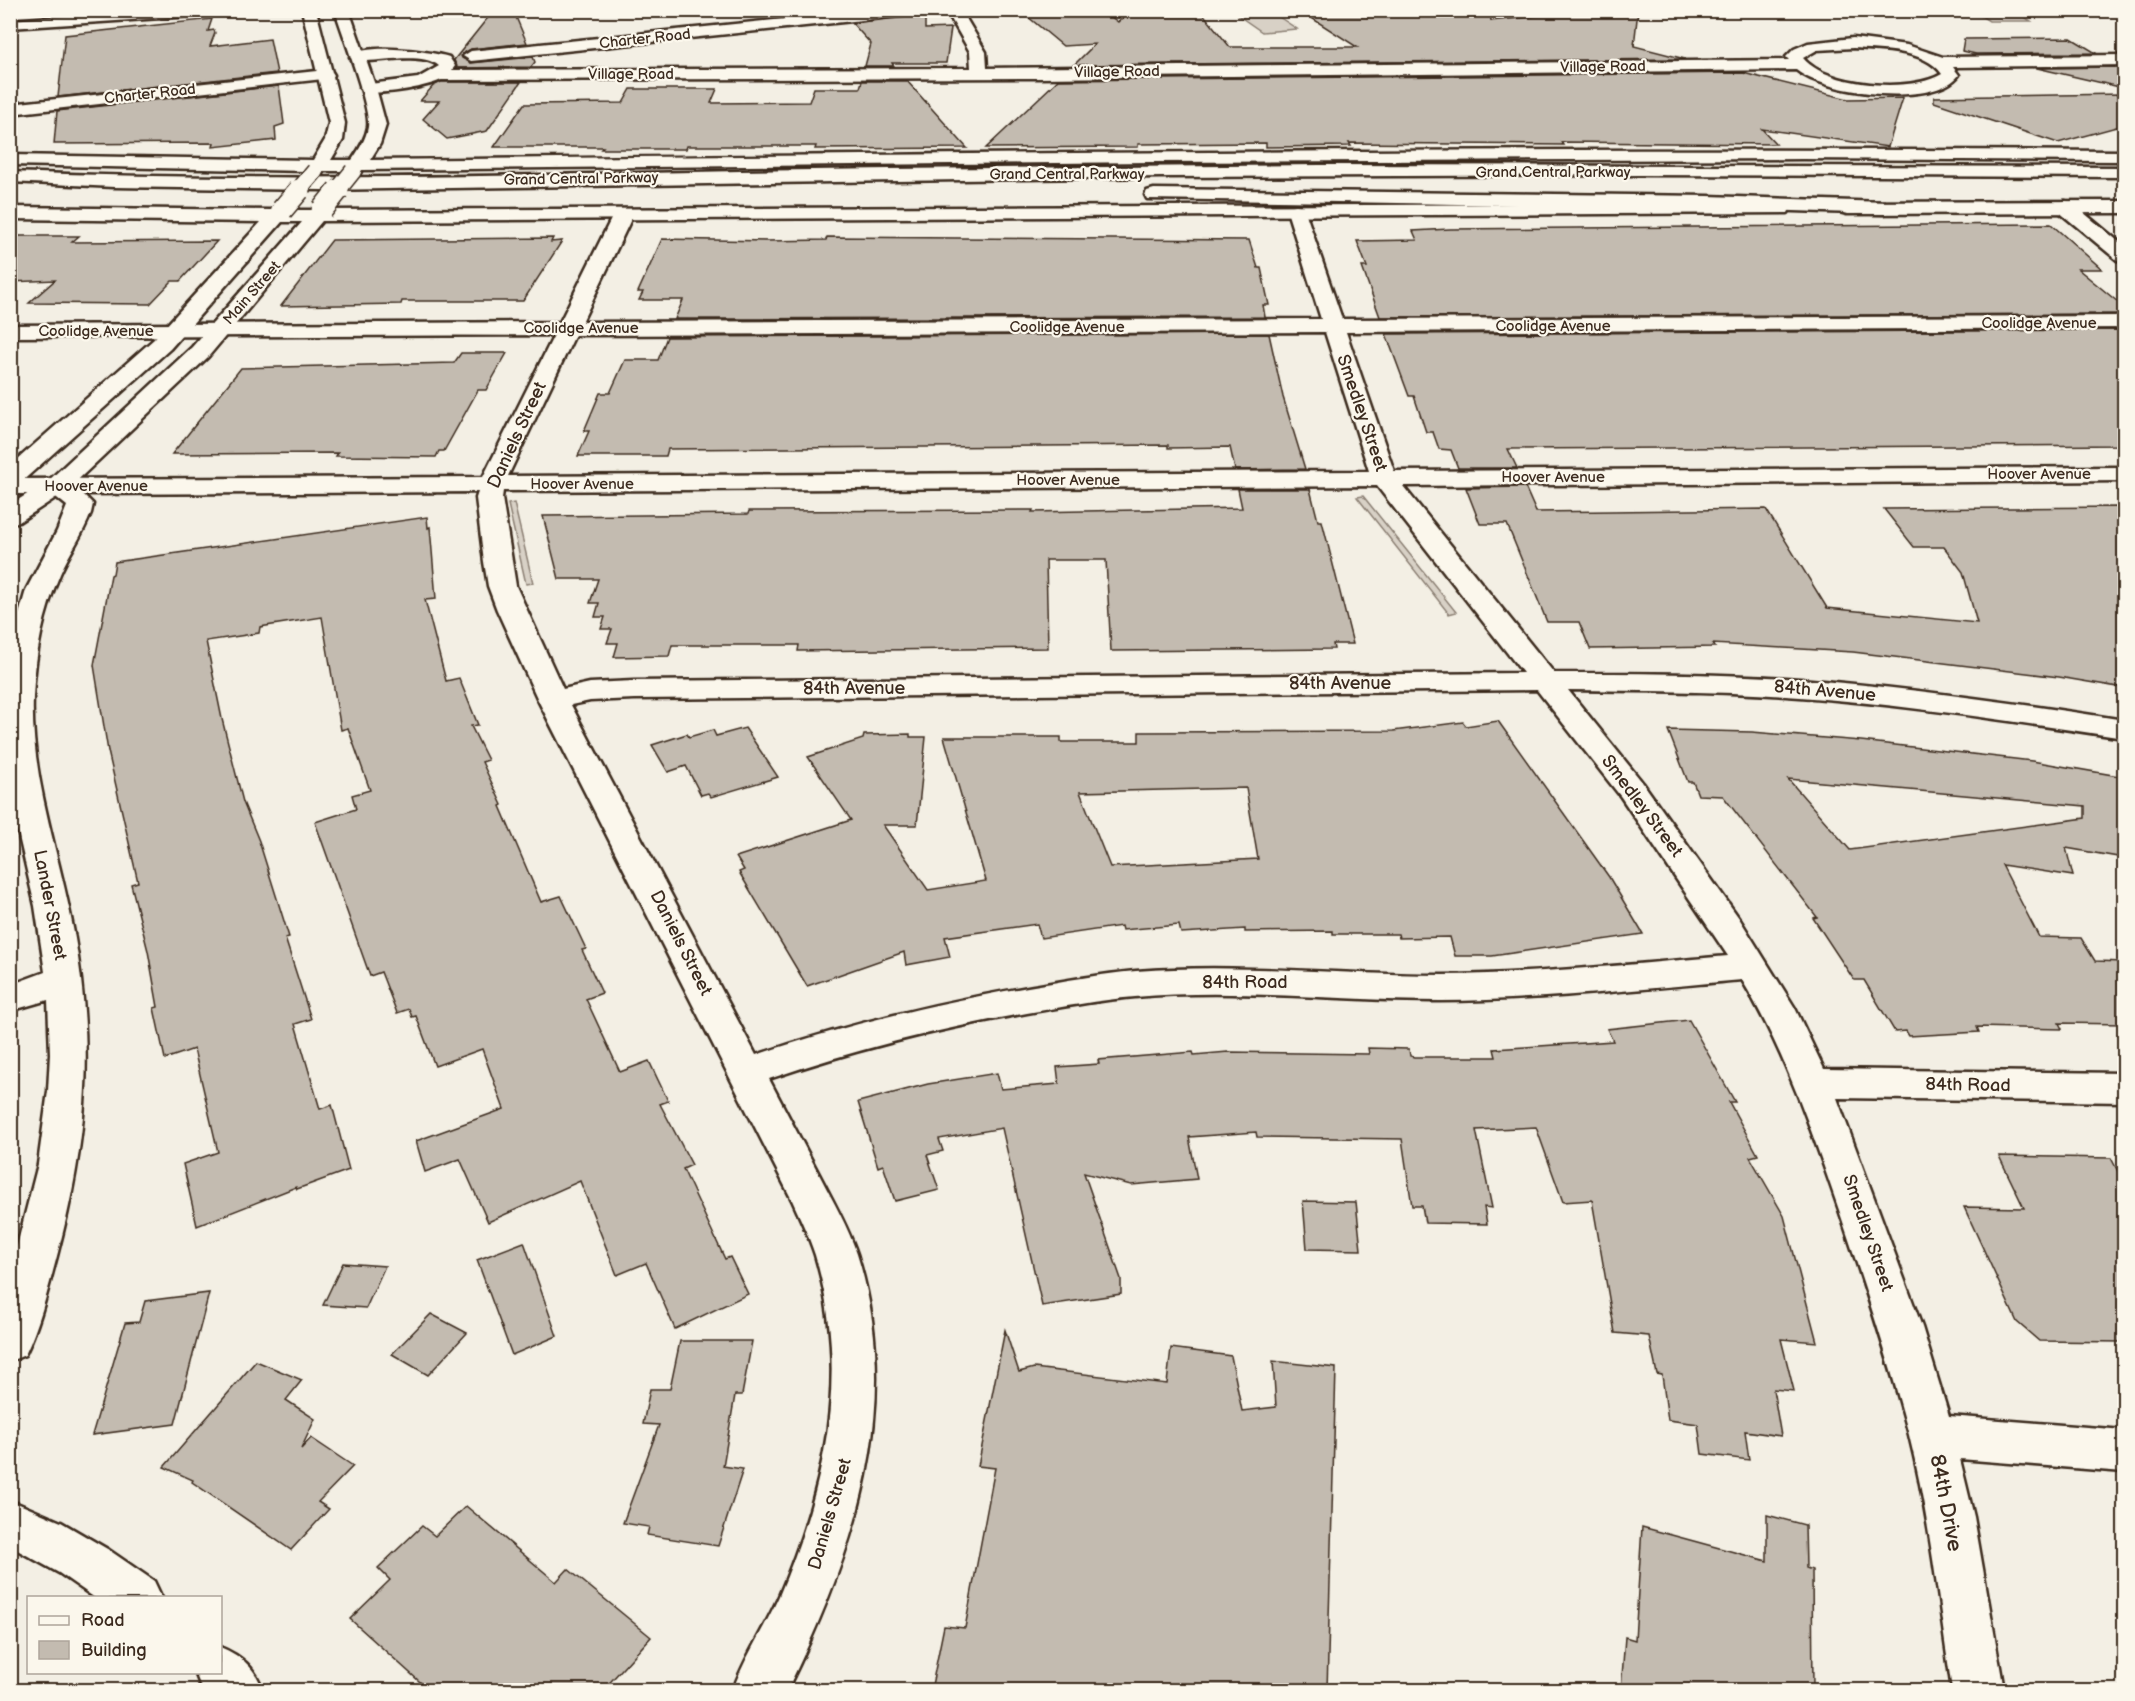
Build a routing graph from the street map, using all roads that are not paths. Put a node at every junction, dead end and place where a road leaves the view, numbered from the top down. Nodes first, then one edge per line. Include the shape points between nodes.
1 (90, 10) edge
2 (222, 10) edge
3 (309, 10) edge
4 (342, 10) edge
5 (920, 10) edge
6 (953, 10) edge
7 (10, 15) edge
8 (10, 24) edge
9 (358, 57) junction
10 (2124, 60) edge
11 (1796, 65) junction
12 (1944, 65) junction
13 (439, 67) junction
14 (979, 73) junction
15 (326, 75) junction
16 (368, 88) junction
17 (10, 109) edge
18 (377, 124) junction
19 (391, 136) dead end
20 (334, 140) junction
21 (419, 148) dead end
22 (2124, 156) edge
23 (10, 160) edge
24 (453, 164) junction
25 (226, 166) junction
26 (317, 168) junction
27 (356, 168) junction
28 (2124, 172) edge
29 (10, 177) edge
30 (2124, 187) edge
31 (979, 189) junction
32 (1036, 191) dead end
33 (10, 193) edge
34 (1117, 194) dead end
35 (2064, 207) junction
36 (2124, 207) edge
37 (1884, 208) junction
38 (1296, 211) junction
39 (10, 213) edge
40 (279, 213) junction
41 (319, 213) junction
42 (623, 215) junction
43 (2124, 256) edge
44 (2124, 322) edge
45 (1332, 327) junction
46 (569, 328) junction
47 (10, 331) edge
48 (174, 331) junction
49 (220, 331) junction
50 (2124, 474) edge
51 (10, 478) edge
52 (1384, 479) junction
53 (492, 484) junction
54 (57, 486) junction
55 (10, 487) edge
56 (10, 518) edge
57 (1546, 682) junction
58 (553, 700) junction
59 (2124, 729) edge
60 (1752, 967) junction
61 (64, 979) junction
62 (10, 998) edge
63 (747, 1072) junction
64 (1812, 1083) junction
65 (2124, 1087) edge
66 (10, 1342) edge
67 (1932, 1436) junction
68 (2124, 1451) edge
69 (10, 1522) edge
70 (134, 1596) edge
71 (222, 1674) edge
72 (237, 1690) edge
73 (759, 1690) edge
74 (1978, 1690) edge

1 - 7 main road
2 - 8 main road
3 - 15 main road
4 - 9 main road
5 - 13 main road, Charter Road
6 - 14 main road via 978,52
9 - 13 main road via 418,54
9 - 16 main road
10 - 12 main road
11 - 12 main road via 1794,57 1800,51 1853,43 1900,48
11 - 12 main road via 1829,80 1882,89 1909,89 1946,81 1950,75
11 - 14 main road, Village Road
13 - 14 main road, Village Road
13 - 16 main road via 417,82
15 - 17 main road, Charter Road
15 - 20 main road via 337,123
16 - 18 main road
18 - 19 main road
18 - 27 main road, Main Street via 371,144
20 - 25 main road
20 - 26 main road, Main Street
21 - 24 main road
22 - 24 main road, Grand Central Parkway via 1714,154
23 - 25 main road, Grand Central Parkway
24 - 27 main road, Grand Central Parkway
25 - 26 main road, Grand Central Parkway
26 - 27 main road, Grand Central Parkway
26 - 40 main road, Main Street, bridge
27 - 41 main road, Main Street, bridge
28 - 29 main road, Grand Central Parkway via 1075,174 196,183
30 - 31 main road, Grand Central Parkway
31 - 32 main road
31 - 33 main road, Grand Central Parkway via 245,198
34 - 37 main road
35 - 36 main road, Grand Central Parkway
35 - 37 main road, Grand Central Parkway
35 - 43 main road
37 - 38 main road, Grand Central Parkway
38 - 42 main road, Grand Central Parkway
38 - 45 main road, Smedley Street
39 - 40 main road, Grand Central Parkway
40 - 41 main road, Grand Central Parkway
40 - 48 main road, Main Street
41 - 42 main road, Grand Central Parkway
41 - 49 main road, Main Street
42 - 46 main road, Daniels Street
44 - 45 main road, Coolidge Avenue
45 - 46 main road, Coolidge Avenue
45 - 52 main road, Smedley Street
46 - 49 main road, Coolidge Avenue
46 - 53 main road, Daniels Street
47 - 48 main road, Coolidge Avenue
48 - 49 main road, Coolidge Avenue
48 - 51 main road, Main Street
49 - 54 main road, Main Street
50 - 52 main road, Hoover Avenue
52 - 53 main road, Hoover Avenue
52 - 57 main road, Smedley Street
53 - 54 main road, Hoover Avenue
53 - 58 main road, Daniels Street via 489,498 502,586
54 - 55 main road, Hoover Avenue
54 - 56 main road, Main Street
54 - 61 main road, Lander Street via 80,504 78,516 37,601 26,638 17,717 22,769
57 - 58 main road, 84th Avenue via 634,690 590,692
57 - 59 main road, 84th Avenue via 1802,688
57 - 60 main road, Smedley Street via 1689,868
58 - 63 main road, Daniels Street
60 - 63 main road, 84th Road via 1482,987 1218,981 1117,987 953,1013
60 - 64 main road, Smedley Street via 1777,1008
61 - 62 main road
61 - 66 main road, Lander Street via 69,1055 53,1193 35,1269
63 - 73 main road, Daniels Street via 836,1253 848,1304 853,1357 853,1409 845,1471 813,1574
64 - 65 main road, 84th Road
64 - 67 main road, Smedley Street via 1880,1264
67 - 68 main road, 84th Drive
67 - 74 main road, 84th Drive via 1950,1516
69 - 70 main road via 40,1535
71 - 72 main road

